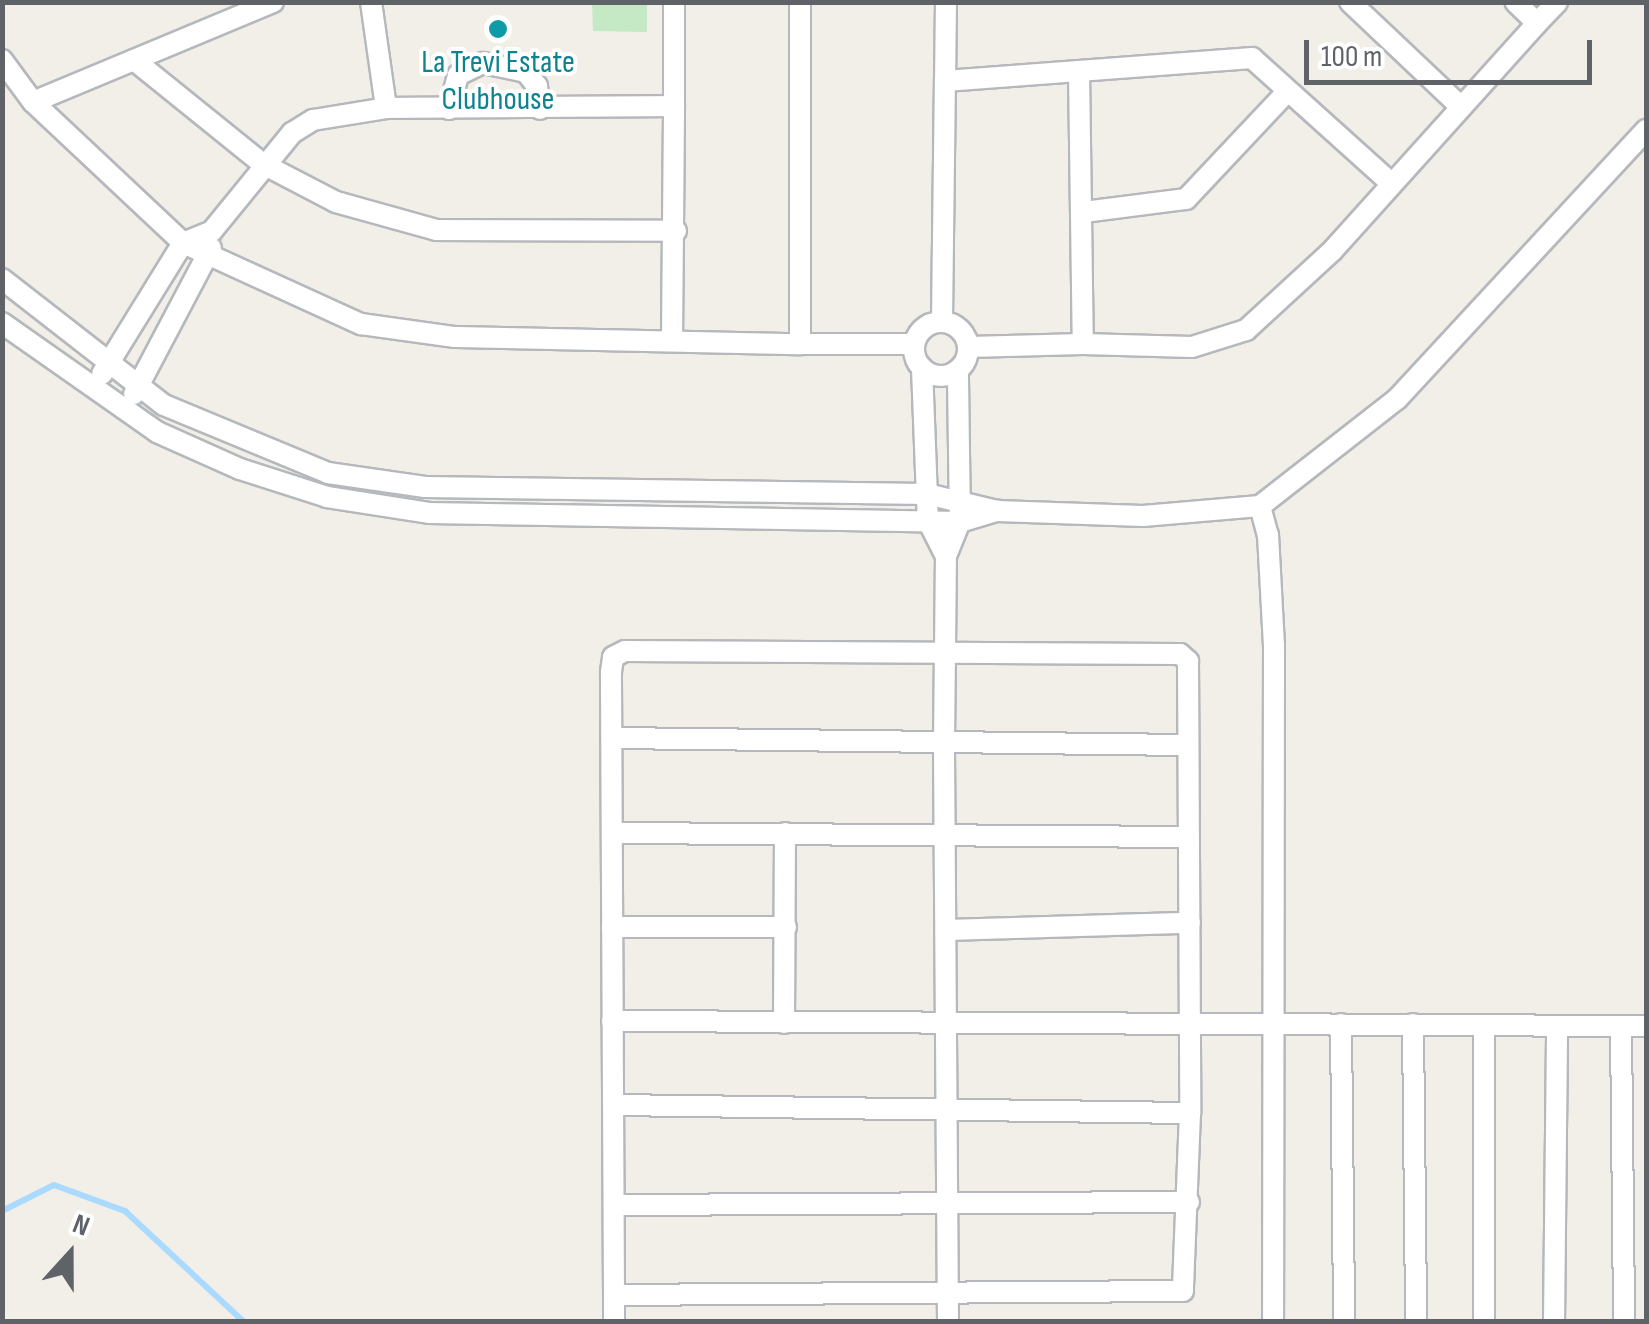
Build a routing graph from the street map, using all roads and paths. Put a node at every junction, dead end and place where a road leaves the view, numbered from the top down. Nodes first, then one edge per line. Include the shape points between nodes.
1 (273, 2) edge
2 (372, 2) edge
3 (674, 2) edge
4 (800, 2) edge
5 (946, 2) edge
6 (1350, 2) edge
7 (1515, 2) edge
8 (1557, 2) edge
9 (1537, 24) junction
10 (2, 60) edge
11 (134, 60) junction
12 (1079, 71) junction
13 (945, 81) junction
14 (1287, 92) junction
15 (33, 102) junction
16 (674, 106) junction
17 (1461, 107) junction
18 (386, 108) junction
19 (450, 109) junction
20 (540, 110) junction
21 (1646, 130) edge
22 (264, 164) junction
23 (1392, 184) junction
24 (1084, 212) junction
25 (212, 231) junction
26 (676, 232) junction
27 (183, 243) junction
28 (210, 258) junction
29 (2, 279) edge
30 (942, 322) junction
31 (2, 323) edge
32 (672, 341) junction
33 (800, 344) junction
34 (914, 344) junction
35 (1083, 344) junction
36 (968, 347) junction
37 (107, 364) junction
38 (922, 368) junction
39 (958, 370) junction
40 (139, 385) junction
41 (94, 388) junction
42 (125, 410) junction
43 (426, 487) junction
44 (928, 494) junction
45 (959, 497) junction
46 (1260, 506) junction
47 (997, 511) junction
48 (429, 513) junction
49 (928, 522) junction
50 (960, 522) junction
51 (946, 556) junction
52 (945, 651) junction
53 (614, 738) junction
54 (944, 744) junction
55 (1188, 746) junction
56 (616, 833) junction
57 (785, 833) junction
58 (947, 837) junction
59 (1187, 837) junction
60 (1190, 923) junction
61 (612, 927) junction
62 (786, 927) junction
63 (947, 930) junction
64 (1188, 1020) junction
65 (612, 1021) junction
66 (946, 1022) junction
67 (784, 1023) junction
68 (1270, 1023) junction
69 (1341, 1024) junction
70 (1413, 1024) junction
71 (1484, 1025) junction
72 (1557, 1026) junction
73 (1622, 1026) junction
74 (1646, 1026) edge
75 (614, 1105) junction
76 (946, 1108) junction
77 (1190, 1114) junction
78 (1189, 1202) junction
79 (945, 1203) junction
80 (615, 1205) junction
81 (949, 1292) junction
82 (614, 1295) junction
83 (614, 1322) edge
84 (948, 1322) edge
85 (1273, 1322) edge
86 (1344, 1322) edge
87 (1416, 1322) edge
88 (1484, 1322) edge
89 (1554, 1322) edge
90 (1624, 1322) edge

1 - 11 street
2 - 18 street
3 - 16 street
4 - 33 street
5 - 13 street
6 - 17 street
7 - 9 street
8 - 9 street
9 - 17 street
10 - 15 street
11 - 15 street
11 - 22 street
12 - 13 street
12 - 14 street via 1242,56 1262,64
12 - 24 street
13 - 30 street
14 - 23 street
14 - 24 street via 1186,199
15 - 27 street
16 - 20 street
16 - 26 street
17 - 23 street
18 - 19 street
18 - 22 street via 312,120 282,140
19 - 20 street
19 - 20 street via 458,75 483,63 526,72 537,86
21 - 46 street via 1397,399
22 - 25 street
22 - 26 street via 336,202 436,230
23 - 35 street via 1246,330 1192,346
24 - 35 street
25 - 27 street
25 - 28 street
26 - 32 street
27 - 28 street
27 - 37 street
28 - 32 street via 361,324 401,332
28 - 40 street
29 - 37 street
30 - 34 street via 930,324
30 - 36 street via 955,325
31 - 41 street
32 - 33 street
33 - 34 street
34 - 38 street
35 - 36 street
36 - 39 street
37 - 40 street
37 - 41 street
38 - 39 street via 933,375
38 - 44 street
39 - 45 street
40 - 42 street
40 - 43 street via 231,437 312,467
41 - 42 street
42 - 48 street via 240,469 327,497
43 - 44 street
43 - 48 street
44 - 45 street
44 - 49 street
45 - 47 street
45 - 50 street
46 - 47 street via 1142,516
46 - 68 street via 1273,592
47 - 50 street
48 - 49 street
49 - 50 street
49 - 51 street
50 - 51 street
51 - 52 street
52 - 53 street via 625,651 614,658 612,672
52 - 54 street
52 - 55 street via 1180,654 1189,671
53 - 54 street
53 - 56 street
54 - 55 street
54 - 58 street
55 - 59 street
56 - 57 street
56 - 61 street
57 - 58 street
57 - 62 street
58 - 59 street
58 - 63 street
59 - 60 street
60 - 63 street
60 - 64 street
61 - 62 street
61 - 65 street
62 - 67 street
63 - 66 street
64 - 66 street
64 - 68 street
64 - 77 street
65 - 67 street
65 - 75 street
66 - 67 street
66 - 76 street
68 - 69 street
68 - 85 street
69 - 70 street
69 - 86 street
70 - 71 street
70 - 87 street
71 - 72 street
71 - 88 street
72 - 73 street
72 - 89 street
73 - 74 street
73 - 90 street
75 - 76 street
75 - 80 street
76 - 77 street
76 - 79 street
77 - 78 street
78 - 79 street
78 - 81 street via 1188,1285 1178,1295
79 - 80 street
79 - 81 street
80 - 82 street
81 - 82 street
81 - 84 street
82 - 83 street

